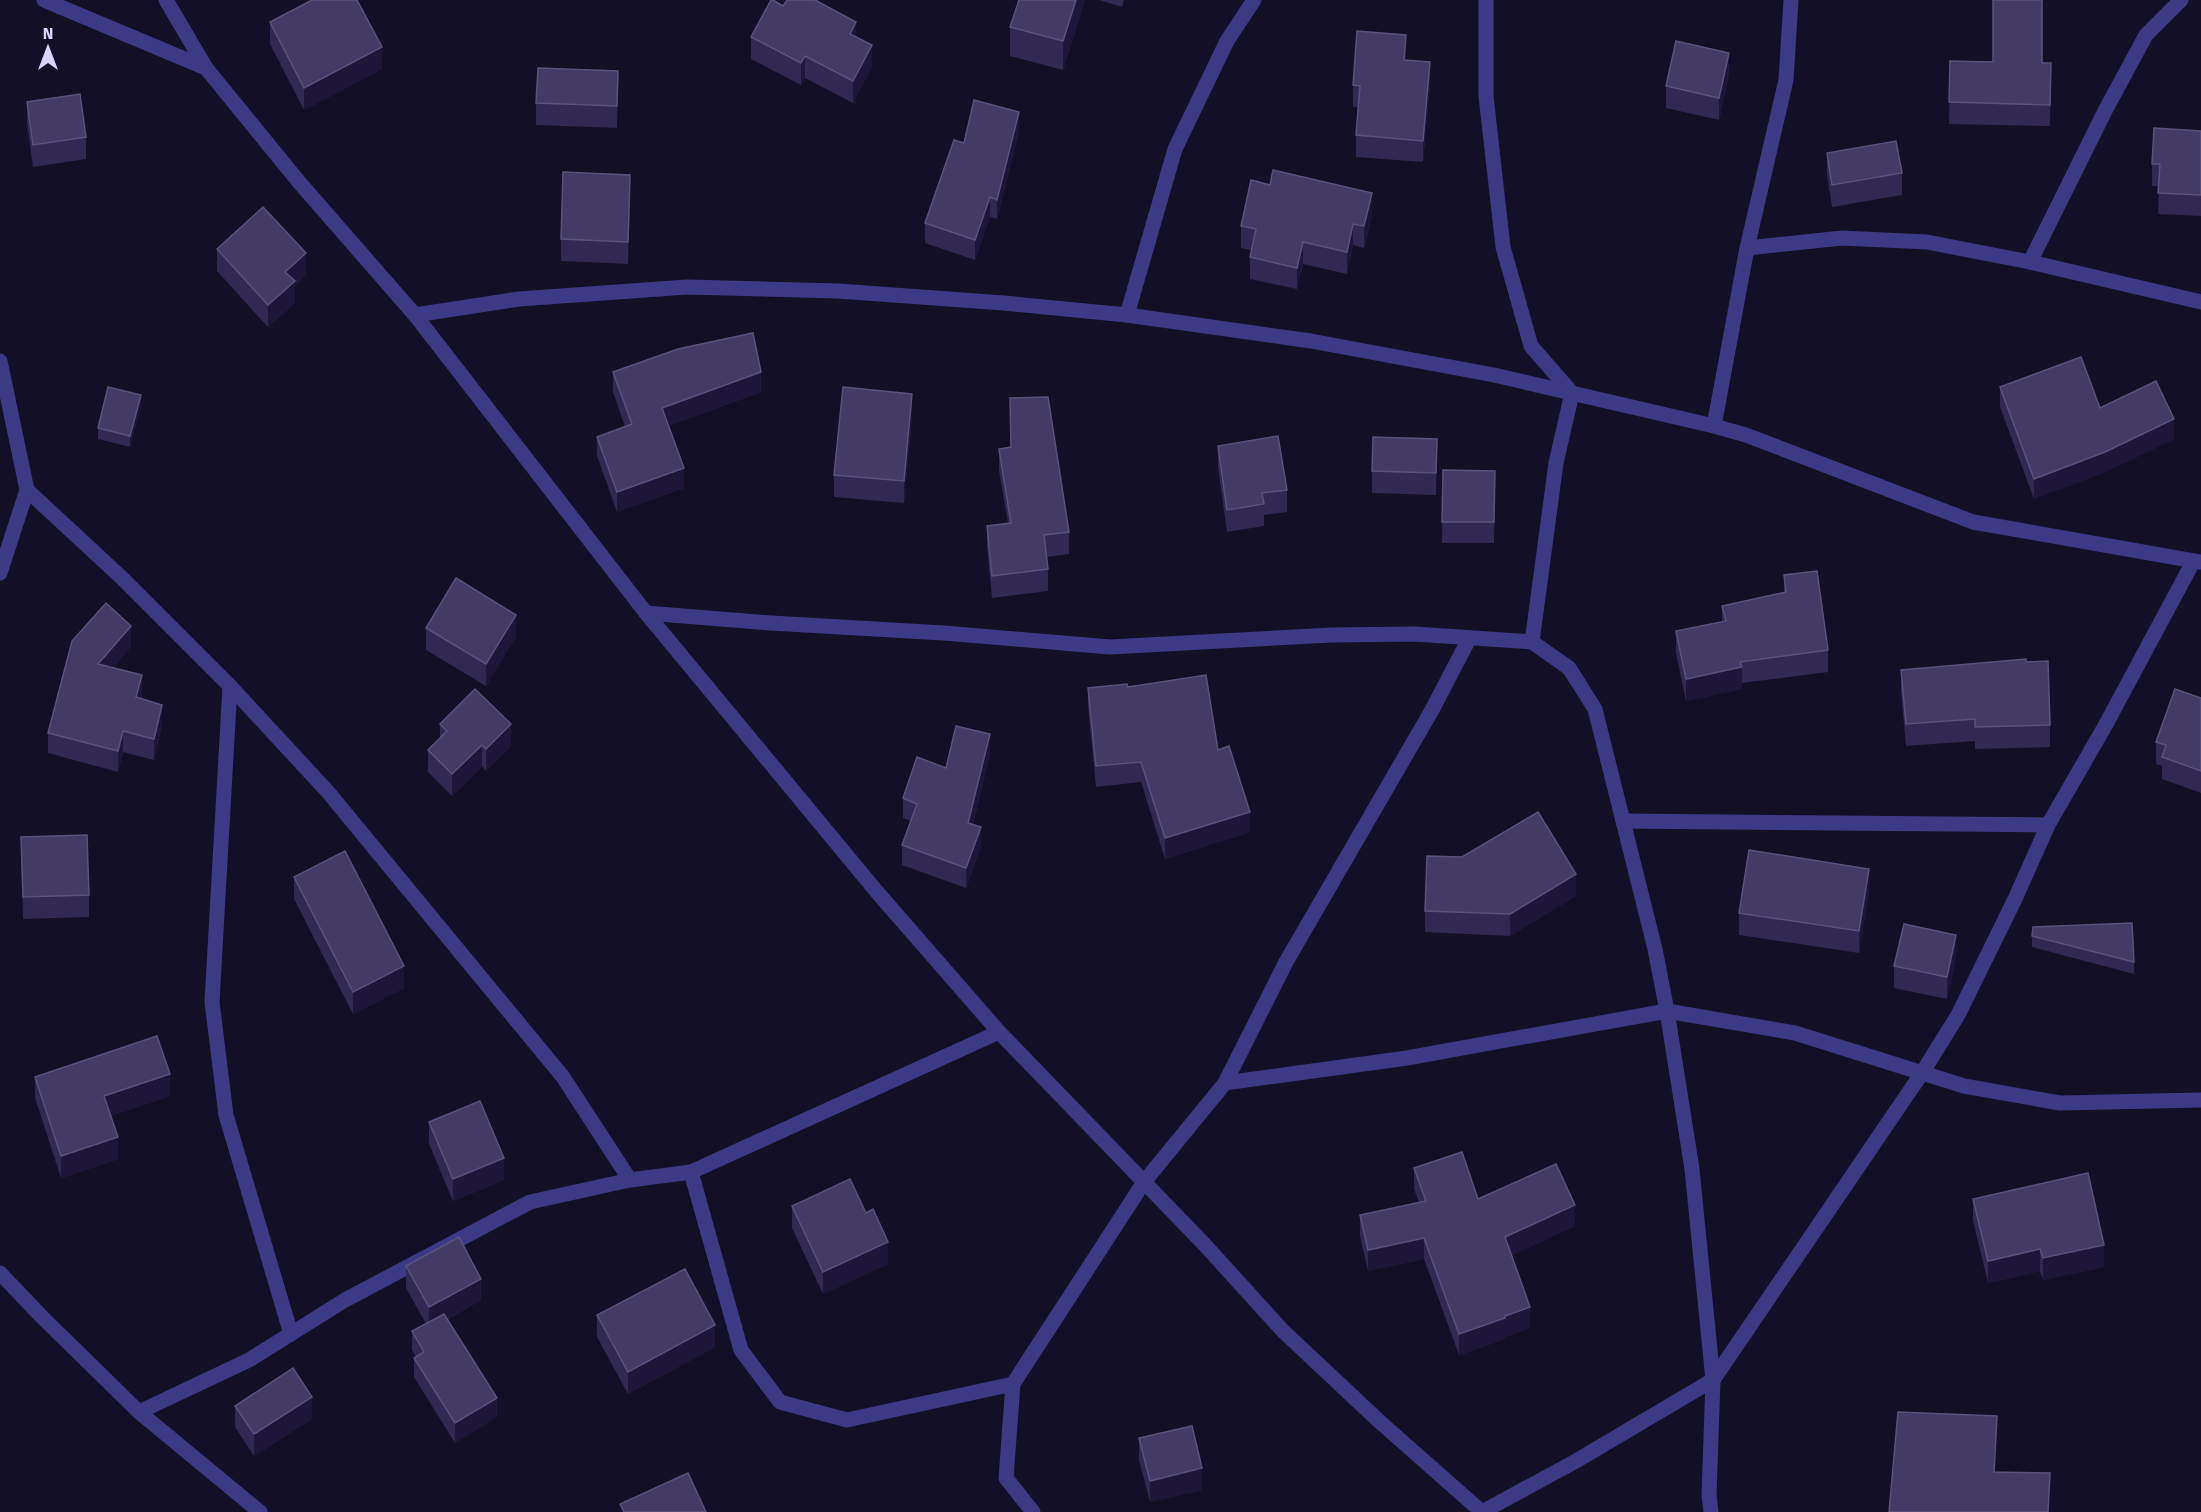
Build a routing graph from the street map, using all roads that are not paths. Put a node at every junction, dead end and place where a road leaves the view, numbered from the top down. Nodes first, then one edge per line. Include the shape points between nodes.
1 (44, 0) edge
2 (166, 0) edge
3 (1254, 0) edge
4 (1486, 0) edge
5 (1791, 0) edge
6 (2181, 0) edge
7 (206, 68) junction
8 (1747, 248) junction
9 (2030, 262) junction
10 (2201, 302) edge
11 (415, 315) junction
12 (1127, 315) junction
13 (0, 361) edge
14 (1572, 393) junction
15 (1714, 426) junction
16 (27, 490) junction
17 (2197, 562) edge
18 (0, 573) edge
19 (645, 613) junction
20 (1469, 639) junction
21 (1532, 642) junction
22 (230, 686) junction
23 (1623, 821) junction
24 (2048, 825) junction
25 (1666, 1011) junction
26 (999, 1032) junction
27 (1922, 1073) junction
28 (1226, 1083) junction
29 (2201, 1100) edge
30 (691, 1172) junction
31 (630, 1180) junction
32 (1144, 1182) junction
33 (0, 1273) edge
34 (291, 1334) junction
35 (1713, 1380) junction
36 (1013, 1384) junction
37 (139, 1412) junction
38 (260, 1512) edge
39 (1033, 1512) edge
40 (1482, 1512) edge
41 (1711, 1512) edge

1 - 7 street
2 - 7 street
3 - 12 street via 1227,41 1175,149
4 - 14 street via 1486,96 1503,247 1531,346
5 - 8 street via 1786,80
6 - 9 street via 2146,35
7 - 11 street via 298,182
8 - 9 street via 1842,238 1927,242
8 - 15 street
9 - 10 street
11 - 12 street via 519,299 687,287 850,292
11 - 19 street
12 - 14 street via 1311,341
13 - 16 street
14 - 15 street
14 - 21 street via 1556,463
15 - 17 street via 1973,522
16 - 18 street
16 - 22 street
17 - 24 street
19 - 20 street via 1110,647 1331,635 1415,634
19 - 26 street
20 - 21 street
20 - 28 street via 1286,962
21 - 23 street via 1569,668 1595,710
22 - 31 street via 328,792 562,1077
22 - 34 street via 212,1002 225,1115
23 - 24 street
23 - 25 street
24 - 27 street via 1958,1015
25 - 27 street via 1795,1034
25 - 28 street via 1407,1058
25 - 35 street via 1692,1169
26 - 30 street
26 - 32 street
27 - 29 street via 1964,1086 2060,1103
27 - 35 street
28 - 32 street
30 - 31 street
30 - 36 street via 741,1350 780,1402 847,1419
31 - 34 street via 530,1202 345,1300
32 - 36 street
32 - 40 street via 1283,1331
33 - 37 street
34 - 37 street via 249,1360
35 - 40 street
35 - 41 street
36 - 39 street via 1006,1478
37 - 38 street

